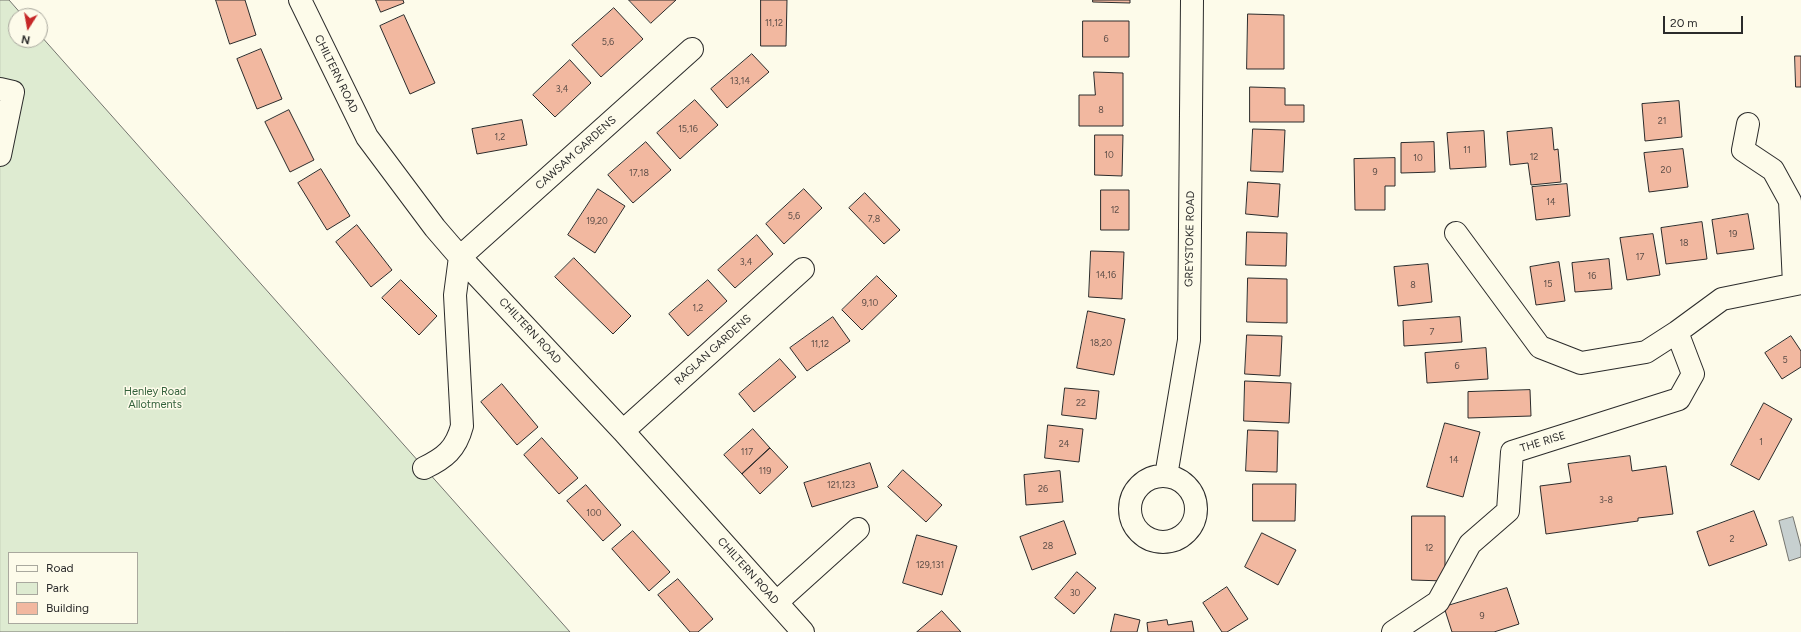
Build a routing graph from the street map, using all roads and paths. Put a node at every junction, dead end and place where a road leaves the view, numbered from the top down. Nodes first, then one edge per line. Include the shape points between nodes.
1 (300, 0) edge
2 (1192, 0) edge
3 (692, 49) dead end
4 (0, 89) edge
5 (1748, 124) dead end
6 (0, 155) edge
7 (1456, 233) dead end
8 (460, 257) junction
9 (803, 270) dead end
10 (1798, 283) edge
11 (1677, 332) junction
12 (623, 431) junction
13 (424, 468) dead end
14 (1166, 476) dead end
15 (858, 529) dead end
16 (777, 602) junction
17 (803, 632) edge
18 (1393, 632) edge

1 - 8 street, CHILTERN ROAD via 367,137
2 - 14 street, GREYSTOKE ROAD via 1189,340
3 - 8 street, CAWSAM GARDENS
4 - 6 street via 13,92
5 - 10 street via 1743,150 1773,170 1790,201
7 - 11 street via 1540,347 1582,362 1646,352
8 - 12 street, CHILTERN ROAD
8 - 13 street via 455,295 462,426 458,440 441,460
9 - 12 street, RAGLAN GARDENS
10 - 11 street via 1722,299
11 - 18 street, THE RISE via 1693,374 1678,400 1512,452 1508,511 1470,544 1438,602
12 - 16 street, CHILTERN ROAD
15 - 16 street
16 - 17 street, CHILTERN ROAD

